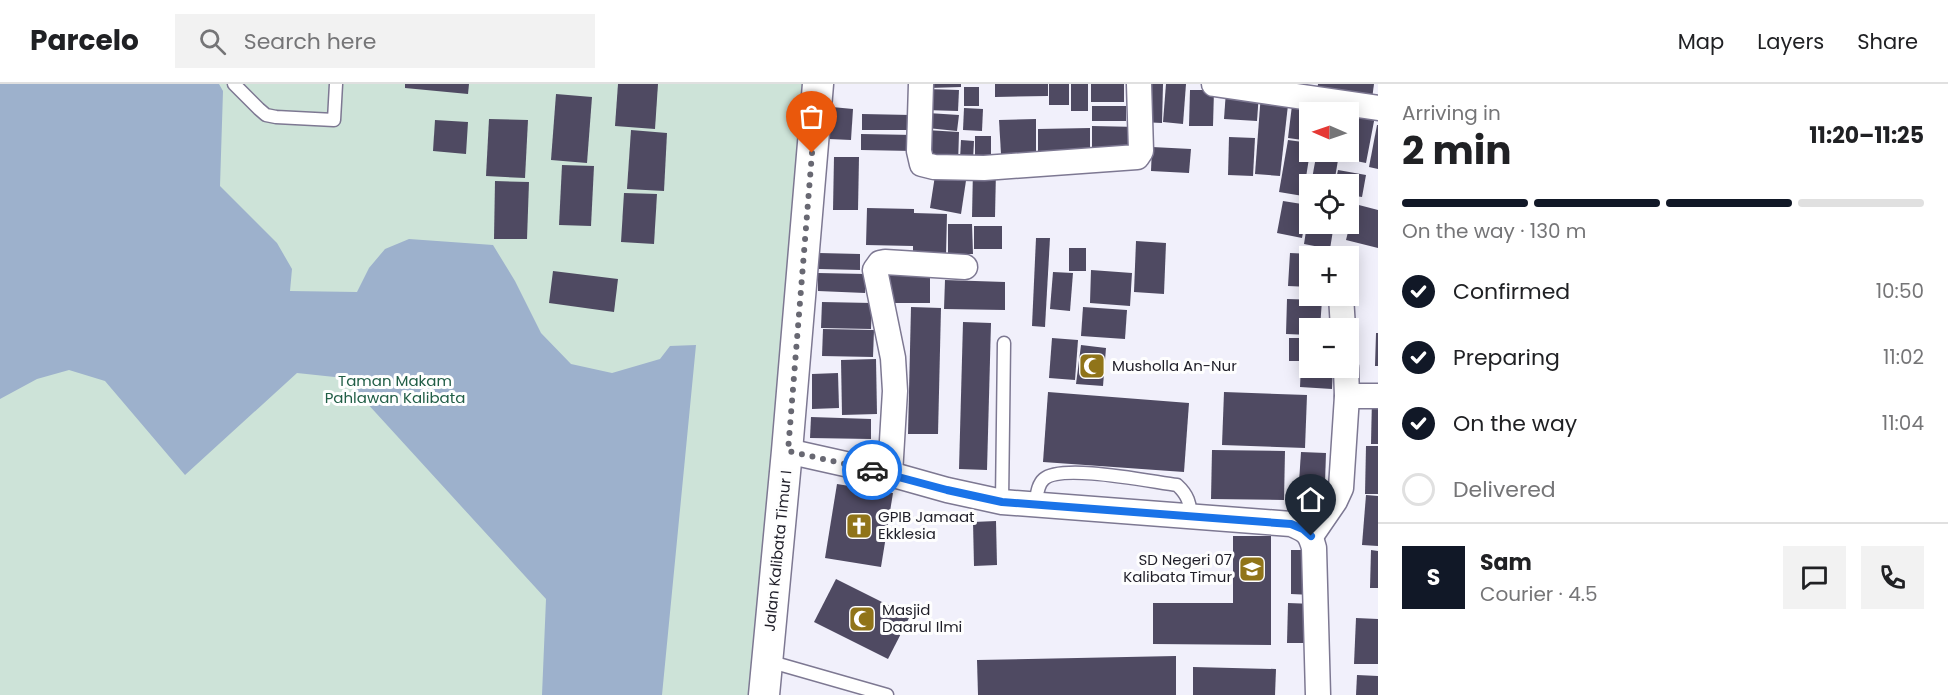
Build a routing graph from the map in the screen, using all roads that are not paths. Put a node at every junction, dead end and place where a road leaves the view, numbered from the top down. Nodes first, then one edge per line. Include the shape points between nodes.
1 (234, 84) edge
2 (336, 84) edge
3 (818, 84) edge
4 (921, 84) edge
5 (1139, 84) edge
6 (1214, 84) edge
7 (1378, 108) edge
8 (965, 267) dead end
9 (1004, 343) dead end
10 (1346, 378) edge
11 (1347, 396) junction
12 (1378, 396) edge
13 (788, 451) junction
14 (890, 474) junction
15 (1002, 502) junction
16 (1035, 505) junction
17 (1191, 517) junction
18 (1311, 536) junction
19 (767, 660) junction
20 (764, 695) edge
21 (887, 695) edge
22 (1318, 695) edge

1 - 2 lane via 266,115 334,120
3 - 13 street, Jalan Kalibata Timur I
4 - 5 street via 922,164 984,168 1137,157 1141,151
6 - 7 street
8 - 14 street via 885,262 875,270 893,358
9 - 15 lane
10 - 11 street
11 - 12 street
11 - 18 street via 1341,488
13 - 14 street
13 - 19 street, Jalan Kalibata Timur I
14 - 15 street
15 - 16 street
16 - 17 street
16 - 17 lane via 1039,485 1046,477 1097,473 1177,486 1186,494
17 - 18 street via 1291,524
18 - 22 street
19 - 20 street, Jalan Kalibata Timur I
19 - 21 lane

